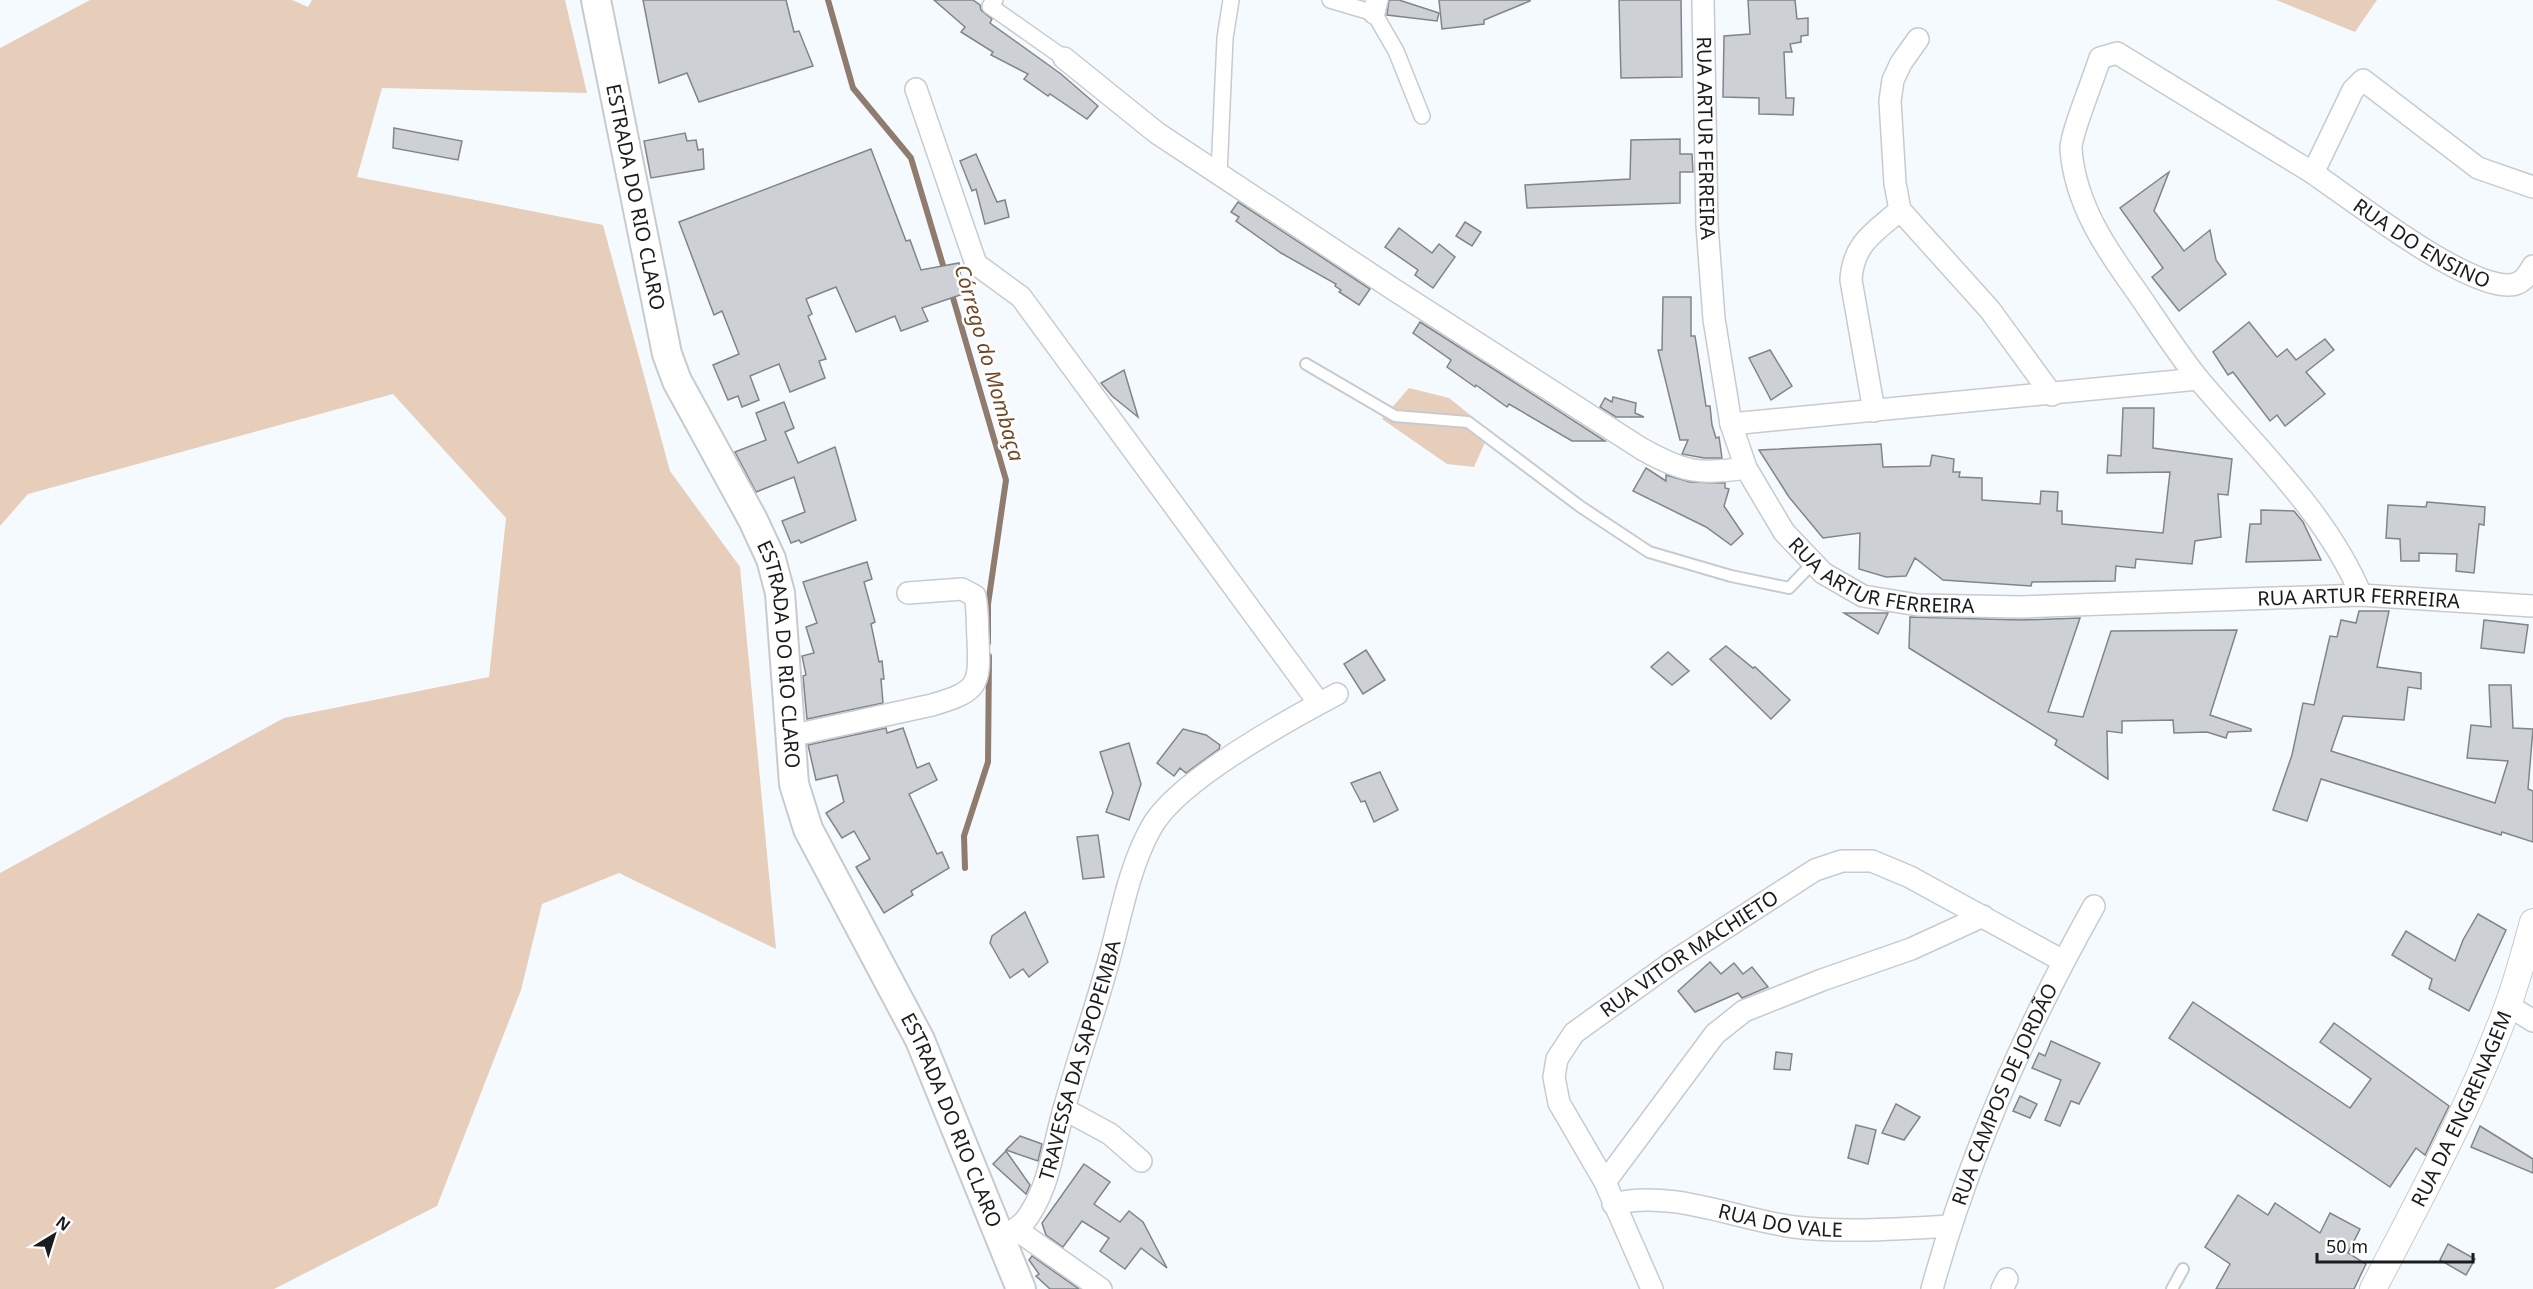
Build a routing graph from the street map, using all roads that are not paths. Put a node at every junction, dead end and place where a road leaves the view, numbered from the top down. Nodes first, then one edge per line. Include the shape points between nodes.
1 (596, 0) edge
2 (995, 0) edge
3 (1231, 0) edge
4 (1330, 0) edge
5 (1703, 0) edge
6 (1376, 6) edge
7 (1918, 39) dead end
8 (1064, 58) joint
9 (916, 89) dead end
10 (1422, 116) dead end
11 (2313, 173) junction
12 (1219, 174) junction
13 (2533, 187) edge
14 (1900, 210) junction
15 (2533, 266) edge
16 (1306, 364) dead end
17 (2198, 379) junction
18 (2052, 395) junction
19 (1874, 411) junction
20 (1731, 424) junction
21 (1746, 468) junction
22 (1813, 562) junction
23 (908, 592) dead end
24 (2361, 595) junction
25 (2533, 606) edge
26 (790, 736) junction
27 (2094, 906) dead end
28 (1983, 916) junction
29 (2533, 922) edge
30 (2063, 961) junction
31 (2508, 1005) junction
32 (2533, 1021) edge
33 (1064, 1109) junction
34 (1141, 1161) dead end
35 (1605, 1182) junction
36 (1613, 1204) junction
37 (1951, 1227) junction
38 (1008, 1233) junction
39 (2182, 1269) dead end
40 (1021, 1289) edge
41 (1101, 1289) edge
42 (1652, 1289) edge
43 (1932, 1289) edge
44 (2172, 1289) edge
45 (2373, 1289) edge

1 - 26 main road, ESTRADA DO RIO CLARO via 667,354 691,409 753,520 771,559 780,593
2 - 8 street via 990,6
3 - 12 street via 1224,49
4 - 6 street
5 - 20 street, RUA ARTUR FERREIRA via 1707,225 1714,319
6 - 10 street
7 - 14 street via 1897,71 1890,100
8 - 12 street via 1157,133
9 - 33 street, TRAVESSA DA SAPOPEMBA via 976,264 1021,297 1328,698 1203,775 1169,804 1151,826 1132,869
11 - 13 street via 2353,90 2363,80 2478,168
11 - 15 street, RUA DO ENSINO via 2434,256 2482,279 2510,285 2525,280
11 - 17 street, RUA DO ENSINO via 2117,53 2100,58 2070,147 2081,194 2100,238
12 - 21 street via 1642,449 1693,472
14 - 18 street via 1990,310
14 - 19 street via 1864,241 1852,265 1851,280
16 - 22 lane via 1395,416 1468,422 1581,507 1649,552 1789,588
17 - 18 street
17 - 24 street via 2303,501 2348,567
18 - 19 street
19 - 20 street
20 - 21 street, RUA ARTUR FERREIRA
21 - 22 street, RUA ARTUR FERREIRA via 1784,532
22 - 24 street, RUA ARTUR FERREIRA via 1823,573 1863,596 1918,605 2021,607
23 - 26 street via 962,589 975,596 979,671 969,690 932,705
24 - 25 street, RUA ARTUR FERREIRA
26 - 38 main road, ESTRADA DO RIO CLARO via 794,784 808,829 920,1040
27 - 30 street, RUA CAMPOS DE JORDÃO
28 - 30 street, RUA VITOR MACHIETO
28 - 35 street via 1911,949 1744,1011 1715,1034
28 - 35 street, RUA VITOR MACHIETO via 1872,861 1842,861 1815,870 1626,994 1574,1033 1557,1059 1554,1077 1559,1103
29 - 31 street, RUA DA ENGRENAGEM
30 - 37 street, RUA CAMPOS DE JORDÃO via 1984,1130
31 - 32 street
31 - 45 street, RUA DA ENGRENAGEM via 2426,1186
33 - 34 street via 1110,1134
33 - 38 street, TRAVESSA DA SAPOPEMBA via 1041,1195 1031,1213
35 - 36 street, RUA VITOR MACHIETO
36 - 37 street, RUA DO VALE via 1634,1198 1659,1200 1793,1227 1834,1230
36 - 42 street, RUA VITOR MACHIETO
37 - 43 street, RUA CAMPOS DE JORDÃO
38 - 40 main road, ESTRADA DO RIO CLARO
38 - 41 street
39 - 44 lane

